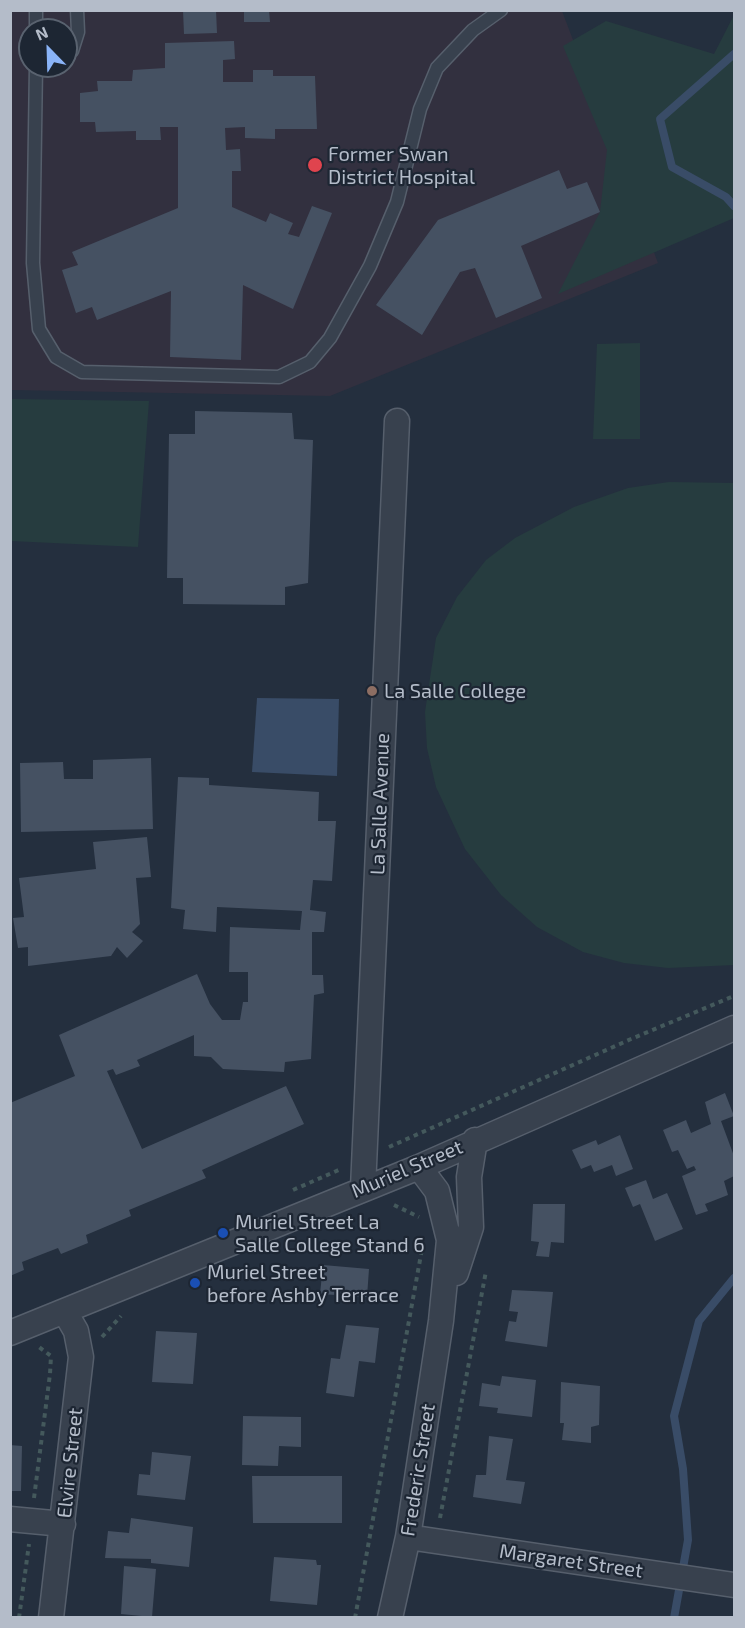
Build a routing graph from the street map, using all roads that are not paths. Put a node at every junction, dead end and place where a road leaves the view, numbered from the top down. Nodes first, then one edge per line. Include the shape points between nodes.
1 (501, 10) edge
2 (36, 78) edge
3 (397, 421) dead end
4 (735, 1028) edge
5 (476, 1140) junction
6 (418, 1167) junction
7 (363, 1188) junction
8 (65, 1312) junction
9 (441, 1321) junction
10 (10, 1333) edge
11 (21, 1520) edge
12 (63, 1524) junction
13 (408, 1537) junction
14 (731, 1584) edge
15 (51, 1617) edge
16 (390, 1617) edge

1 - 2 lane via 473,30 437,68 420,109 397,202 370,266 330,338 310,362 279,377 82,372 56,357 39,329 33,263
3 - 7 street, La Salle Avenue
4 - 5 street, Muriel Street
5 - 6 street, Muriel Street
5 - 9 street, Frederic Street via 469,1177 471,1227
6 - 7 street, Muriel Street
6 - 9 street, Frederic Street via 437,1191 449,1240
7 - 8 street, Muriel Street
8 - 10 street, Muriel Street
8 - 12 street, Elvire Street via 76,1331 81,1357
9 - 13 street, Frederic Street
11 - 12 street
12 - 15 street, Elvire Street
13 - 14 street, Margaret Street
13 - 16 street, Frederic Street

